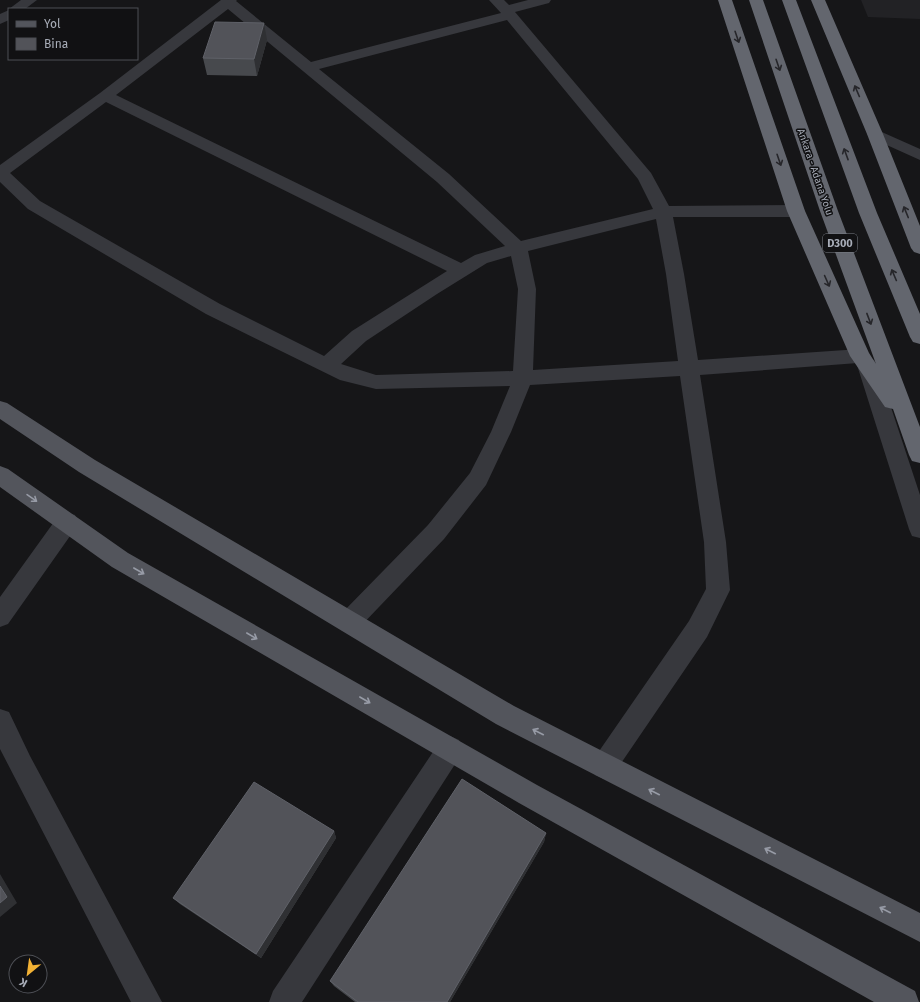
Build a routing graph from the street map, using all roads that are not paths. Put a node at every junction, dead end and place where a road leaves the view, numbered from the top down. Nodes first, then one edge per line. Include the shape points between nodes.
1 (30, 0) edge
2 (544, 0) edge
3 (725, 0) edge
4 (756, 0) edge
5 (789, 0) edge
6 (818, 0) edge
7 (229, 1) edge
8 (18, 8) edge
9 (504, 8) edge
10 (309, 67) junction
11 (105, 96) junction
12 (874, 134) junction
13 (920, 155) edge
14 (0, 173) edge
15 (7, 191) edge
16 (796, 211) junction
17 (663, 212) junction
18 (518, 248) junction
19 (920, 248) edge
20 (460, 270) junction
21 (920, 337) edge
22 (863, 360) junction
23 (326, 366) junction
24 (689, 369) junction
25 (523, 378) junction
26 (0, 409) edge
27 (911, 429) junction
28 (920, 455) edge
29 (0, 475) edge
30 (67, 522) junction
31 (920, 529) edge
32 (0, 616) edge
33 (349, 622) junction
34 (0, 721) edge
35 (450, 749) junction
36 (604, 766) junction
37 (920, 928) edge
38 (147, 1002) edge
39 (284, 1002) edge
40 (904, 1002) edge

1 - 8 street
2 - 9 street
3 -> 16 highway
4 -> 27 highway, Ankara - Adana Yolu / D300 via 829,212
21 -> 5 highway via 868,213
12 -> 6 highway
7 - 10 street
7 - 11 street
9 - 10 street
9 - 17 street via 645,177
10 - 18 street via 443,178
11 - 14 street
11 - 20 street
12 - 13 street
19 -> 12 highway
14 - 15 street
15 - 23 street via 213,309
16 - 17 street
16 -> 22 highway
17 - 18 street
17 - 24 street
18 - 20 street via 481,259
18 - 25 street via 527,289
20 - 23 street via 359,336
22 - 24 street
22 - 27 highway
22 - 31 street
23 - 25 street via 347,375 376,382
24 - 25 street
24 - 36 street via 715,542 718,590 698,629
25 - 33 street via 478,479 436,532
26 - 33 main road via 94,470
27 - 28 highway, Ankara - Adana Yolu / D300
29 -> 30 main road
30 - 32 street
30 -> 35 main road via 120,560
36 -> 33 main road via 505,715
34 - 38 street via 21,766
35 - 39 street
35 - 40 main road
37 -> 36 main road

